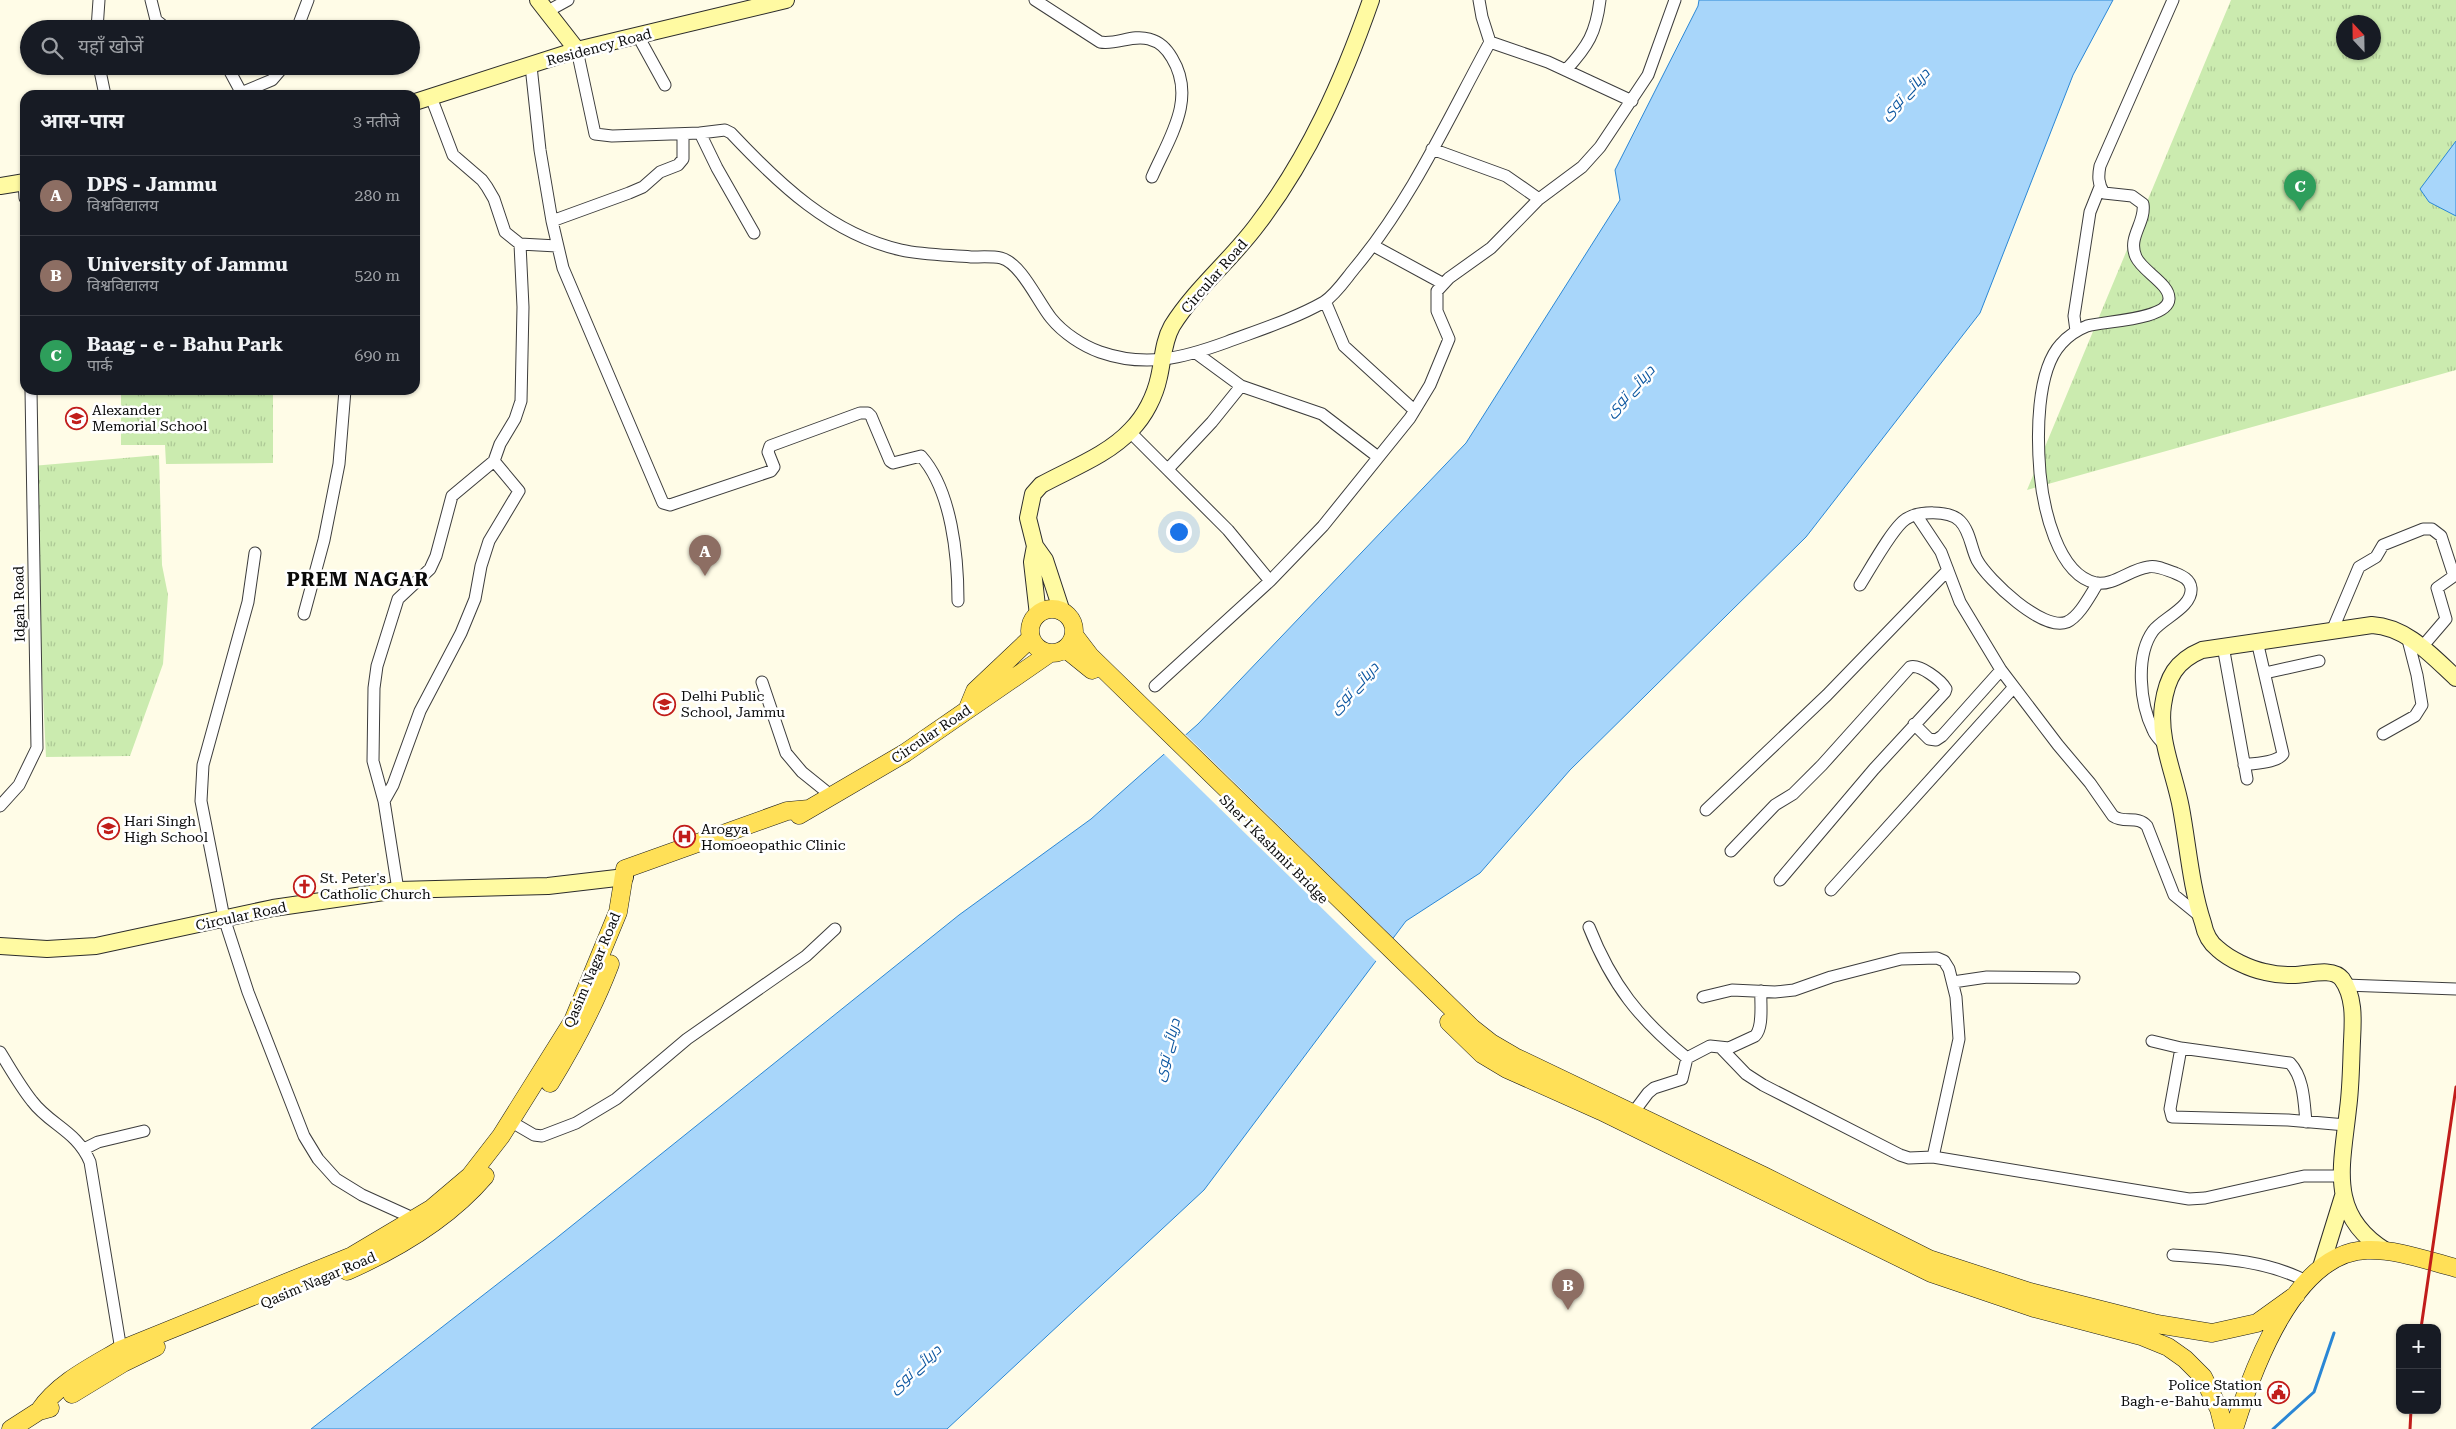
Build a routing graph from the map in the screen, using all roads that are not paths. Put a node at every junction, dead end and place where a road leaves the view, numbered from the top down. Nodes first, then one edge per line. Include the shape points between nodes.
1 (99, 0) edge
2 (151, 0) edge
3 (308, 0) edge
4 (568, 0) edge
5 (785, 0) edge
6 (1035, 0) edge
7 (1371, 0) edge
8 (1479, 0) edge
9 (1600, 0) edge
10 (1675, 0) edge
11 (2172, 0) edge
12 (543, 6) edge
13 (98, 20) edge
14 (156, 20) edge
15 (301, 20) edge
16 (638, 36) junction
17 (1490, 42) junction
18 (577, 50) junction
19 (531, 66) junction
20 (1566, 70) junction
21 (101, 75) edge
22 (231, 75) edge
23 (276, 75) edge
24 (665, 86) dead end
25 (104, 90) edge
26 (236, 90) edge
27 (248, 90) edge
28 (423, 100) edge
29 (1632, 101) junction
30 (700, 134) junction
31 (683, 135) junction
32 (1432, 149) junction
33 (1152, 177) dead end
34 (20, 183) edge
35 (0, 186) edge
36 (2100, 187) junction
37 (1539, 199) junction
38 (552, 221) junction
39 (754, 233) dead end
40 (520, 244) junction
41 (557, 246) junction
42 (1374, 246) junction
43 (1442, 283) junction
44 (1325, 301) junction
45 (2076, 330) junction
46 (1196, 353) junction
47 (1162, 361) junction
48 (1241, 386) junction
49 (31, 395) edge
50 (345, 395) edge
51 (1414, 410) junction
52 (1130, 432) junction
53 (1378, 457) junction
54 (494, 461) junction
55 (1168, 469) junction
56 (1917, 516) junction
57 (1035, 546) junction
58 (255, 553) dead end
59 (1948, 570) junction
60 (1270, 581) junction
61 (2098, 583) junction
62 (1860, 585) dead end
63 (958, 601) dead end
64 (1062, 612) junction
65 (304, 614) dead end
66 (1038, 615) junction
67 (2332, 631) junction
68 (2407, 636) junction
69 (1031, 638) junction
70 (2257, 642) junction
71 (1063, 646) junction
72 (2222, 646) junction
73 (2422, 647) junction
74 (2318, 661) dead end
75 (2001, 670) junction
76 (2265, 673) junction
77 (2456, 678) edge
78 (762, 682) dead end
79 (1155, 686) dead end
80 (2014, 687) junction
81 (968, 708) junction
82 (1914, 724) junction
83 (2383, 734) dead end
84 (2165, 746) junction
85 (2244, 766) junction
86 (2247, 779) dead end
87 (833, 797) junction
88 (384, 800) junction
89 (0, 806) edge
90 (1706, 810) dead end
91 (1731, 851) dead end
92 (631, 871) junction
93 (1780, 880) dead end
94 (398, 890) junction
95 (1831, 890) dead end
96 (2201, 917) junction
97 (224, 918) junction
98 (1590, 928) dead end
99 (835, 929) dead end
100 (0, 946) edge
101 (2074, 978) dead end
102 (1952, 982) junction
103 (2345, 984) junction
104 (2456, 988) edge
105 (1761, 991) junction
106 (1702, 997) dead end
107 (1468, 1032) junction
108 (2152, 1041) dead end
109 (1721, 1048) junction
110 (2181, 1048) junction
111 (0, 1052) edge
112 (1696, 1053) junction
113 (1633, 1113) junction
114 (2306, 1122) junction
115 (515, 1125) junction
116 (2346, 1125) junction
117 (144, 1131) dead end
118 (84, 1149) junction
119 (1933, 1157) junction
120 (2341, 1176) junction
121 (2343, 1196) junction
122 (415, 1219) junction
123 (2386, 1251) junction
124 (2174, 1255) dead end
125 (2321, 1267) junction
126 (2456, 1268) edge
127 (2302, 1289) junction
128 (122, 1356) junction
129 (11, 1429) edge
130 (2224, 1429) edge
131 (2234, 1429) edge

1 - 13 street
2 - 14 street
3 - 15 street
4 - 12 street
5 - 16 main road, Residency Road
6 - 33 street via 1100,42 1110,44 1147,38 1166,48 1180,74 1183,99
7 - 47 main road, Circular Road via 1343,74 1308,149 1230,260 1182,311 1166,342
8 - 17 street
9 - 20 street via 1590,41
10 - 29 street via 1655,59
11 - 36 street via 2100,166
12 - 18 main road
16 - 18 main road, Residency Road
16 - 24 street
17 - 20 street
17 - 32 street
18 - 19 main road, Residency Road
18 - 31 street via 595,134
19 - 28 main road, Residency Road
19 - 38 street
20 - 29 street
21 - 25 street
22 - 26 street
23 - 27 street
28 - 40 street via 453,155 482,180 494,199 505,232
29 - 37 street via 1588,161
30 - 31 street
30 - 39 street
30 - 47 street via 731,132 804,204 825,219 876,243 937,255 1002,258 1018,269 1053,321 1081,342 1099,352 1122,358
31 - 38 street via 683,160 678,165 660,172 630,194
32 - 37 street via 1506,176
32 - 42 street via 1401,207
34 - 35 main road
36 - 45 street via 2090,212 2074,316
36 - 45 street via 2104,193 2132,196 2143,204 2145,213 2133,241 2133,250 2146,271 2167,289 2168,304 2160,311 2145,316
37 - 43 street via 1491,248
38 - 41 street
40 - 41 street
40 - 54 street via 522,401
41 - 63 street via 563,268 664,503 670,505 771,471 774,467 768,452 770,446 860,413 868,413 892,463 921,456 940,490 956,548
42 - 43 street
42 - 44 street
43 - 51 street via 1437,290 1436,303 1449,339 1430,385
44 - 46 street via 1275,324
44 - 51 street via 1344,346
45 - 61 street via 2060,344 2047,366 2041,390 2040,471 2044,505 2057,543 2074,571 2083,579
46 - 47 street
46 - 48 street
47 - 52 main road, Circular Road via 1151,400
48 - 53 street via 1315,410
48 - 55 street
49 - 89 street, Idgah Road via 37,748 19,785
50 - 65 street via 339,464 324,540
51 - 53 street
52 - 55 street
52 - 57 main road, Circular Road via 1041,485 1033,494 1028,518
53 - 60 street via 1323,526
54 - 88 street via 518,491 489,541 475,599 420,710 393,785
54 - 88 street via 452,496 430,569 403,593 394,607 374,688 374,761
55 - 60 street via 1234,536
56 - 59 street via 1941,552
56 - 61 street via 1948,514 1961,522 1976,558 1990,576 2030,611 2048,622 2055,624 2070,620
56 - 62 street via 1902,522
57 - 64 main road via 1045,560
57 - 66 main road via 1032,562
58 - 97 street via 248,602 200,785
59 - 75 street via 1960,602
59 - 90 street via 1826,695
60 - 79 street
61 - 84 street via 2148,567 2184,576 2189,582 2191,588 2186,602 2152,633 2141,674 2143,704 2153,732
64 - 66 main road via 1046,611
64 - 71 main road via 1073,624
66 - 69 main road via 1031,625
67 - 68 main road via 2372,624
67 - 70 main road
67 - 73 street via 2359,567 2376,558 2383,545 2432,529 2441,536 2454,576 2437,588 2446,619
68 - 73 main road
68 - 83 street via 2422,705 2415,716
69 - 71 main road via 1042,651
69 - 81 main road via 975,691
70 - 72 main road
70 - 76 street
71 - 81 main road, Circular Road via 985,700
71 - 107 main road, Sher I Kashmir Bridge via 1087,659
72 - 84 main road via 2188,656 2172,674 2162,707
72 - 85 street
73 - 77 main road
74 - 76 street
75 - 80 street
75 - 82 street via 1942,736 1929,740
76 - 85 street via 2283,754 2275,760
78 - 87 street via 786,753 807,777
80 - 95 street
80 - 96 street via 2113,816 2139,820 2147,826 2174,895
81 - 87 main road, Circular Road via 930,737
82 - 91 street via 1946,689 1914,666 1904,673 1822,765 1793,794 1775,805
82 - 93 street
84 - 96 main road via 2181,809
85 - 86 street
87 - 92 main road, Circular Road via 809,809 787,811
88 - 94 street
92 - 94 main road, Circular Road via 602,881 548,886
92 - 115 main road, Qasim Nagar Road via 624,924 596,1002 571,1050
94 - 97 main road, Circular Road
96 - 103 main road via 2210,942 2251,968 2291,975 2328,973 2341,978
97 - 100 main road, Circular Road via 96,946 47,949
97 - 122 street via 248,992 297,1119 318,1159 336,1179 362,1195
98 - 112 street via 1602,961 1626,997 1663,1039
99 - 115 street via 806,956 687,1039 616,1100 555,1133 542,1136
101 - 102 street via 1987,978
102 - 105 street via 1947,965 1941,959 1916,958 1884,963 1794,990
102 - 119 street via 1959,1038
103 - 104 street
103 - 116 main road via 2353,1026
105 - 106 street via 1732,990
105 - 109 street via 1758,1033 1735,1046
107 - 113 main road
107 - 130 main road via 1482,1054 1507,1068 1930,1273 2034,1308 2141,1336 2168,1347 2186,1359 2203,1377
108 - 110 street
109 - 112 street via 1712,1046
109 - 119 street via 1746,1074 1763,1085 1900,1155
110 - 114 street via 2290,1063 2300,1084
110 - 114 street via 2170,1109 2172,1116
111 - 118 street via 32,1102 76,1138
112 - 113 street via 1682,1079 1654,1088
113 - 127 main road via 1929,1259 2030,1292 2157,1324 2212,1332 2257,1322
114 - 116 street
115 - 122 main road, Qasim Nagar Road via 470,1176
115 - 128 main road, Qasim Nagar Road via 498,1161 468,1194 449,1211 391,1249 344,1272 161,1345
116 - 120 main road
117 - 118 street via 98,1142
118 - 128 street via 93,1176
119 - 120 street via 2189,1199 2304,1176
120 - 121 main road
121 - 123 main road via 2356,1224 2371,1241
121 - 125 main road
122 - 128 main road, Qasim Nagar Road via 352,1256
123 - 125 main road via 2349,1253
123 - 126 main road
124 - 127 street via 2218,1258 2276,1268
125 - 127 main road
127 - 131 main road via 2269,1337
128 - 129 main road, Qasim Nagar Road via 55,1406 39,1411

